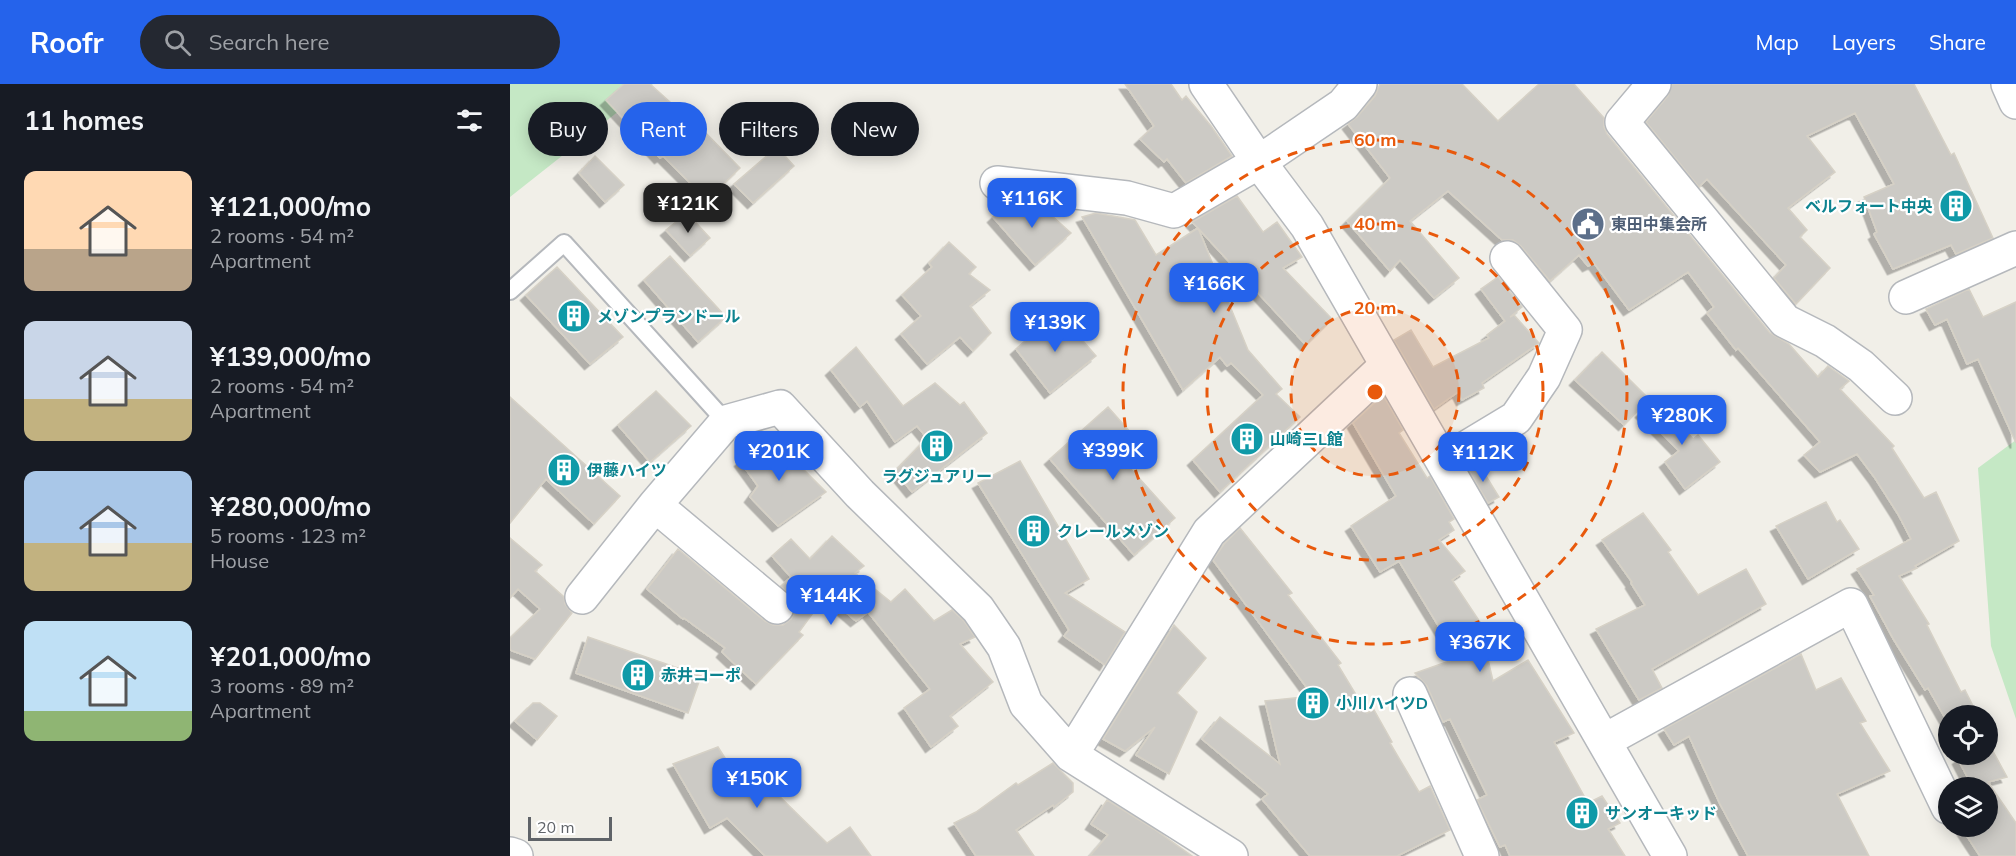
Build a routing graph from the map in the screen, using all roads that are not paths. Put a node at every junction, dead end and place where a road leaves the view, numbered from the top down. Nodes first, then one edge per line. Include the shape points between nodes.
1 (1206, 84) edge
2 (1360, 84) edge
3 (1654, 84) edge
4 (2008, 84) edge
5 (2016, 102) edge
6 (1259, 162) junction
7 (997, 183) dead end
8 (2016, 248) edge
9 (1507, 258) dead end
10 (510, 291) edge
11 (1906, 297) dead end
12 (1386, 366) junction
13 (1895, 398) dead end
14 (726, 422) junction
15 (1443, 462) junction
16 (655, 505) junction
17 (582, 597) dead end
18 (777, 607) dead end
19 (1410, 694) dead end
20 (1604, 741) junction
21 (1071, 755) junction
22 (1938, 786) edge
23 (510, 854) edge
24 (516, 856) edge
25 (1231, 856) edge
26 (1482, 856) edge
27 (1670, 856) edge

1 - 6 street
2 - 6 street via 1343,105
3 - 13 street via 1622,122 1785,321 1825,341 1861,366
4 - 5 street
6 - 7 street via 1174,211 1127,198
6 - 12 street via 1307,226
8 - 11 street
9 - 15 street via 1564,330 1544,377 1516,418
10 - 14 lane via 564,243
12 - 15 street
12 - 21 street via 1209,532
14 - 16 street
14 - 21 street via 780,407 860,494 978,609 1004,647 1026,704
15 - 20 street
16 - 17 street
16 - 18 street
19 - 26 street
20 - 22 street via 1851,605
20 - 27 street
21 - 25 street
23 - 24 street

